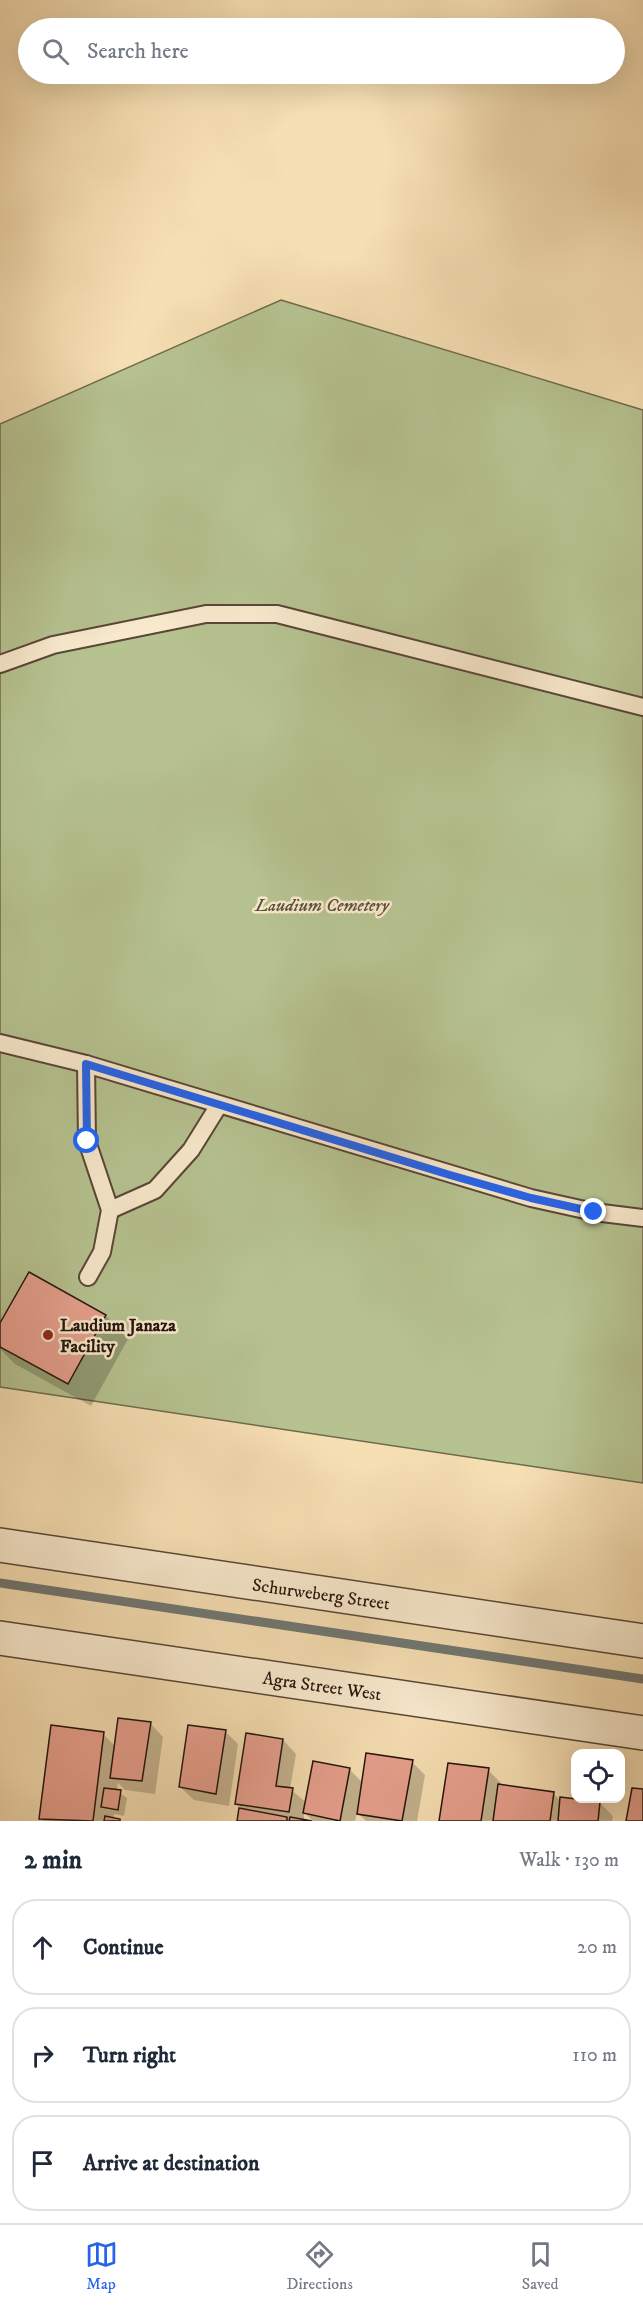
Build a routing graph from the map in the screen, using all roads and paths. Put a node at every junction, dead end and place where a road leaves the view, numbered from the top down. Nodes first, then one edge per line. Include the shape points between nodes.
1 (0, 664) edge
2 (643, 707) edge
3 (0, 1043) edge
4 (86, 1064) junction
5 (219, 1105) junction
6 (110, 1210) junction
7 (643, 1218) edge
8 (88, 1277) dead end
9 (0, 1545) edge
10 (0, 1638) edge
11 (643, 1641) edge
12 (643, 1733) edge

1 - 2 lane via 53,645 206,614 277,614
3 - 4 lane
4 - 5 lane
4 - 6 lane via 87,1141
5 - 6 lane via 191,1150 155,1190
5 - 7 lane via 531,1198
6 - 8 lane via 102,1252
9 - 11 street, Schurweberg Street
10 - 12 street, Agra Street West

